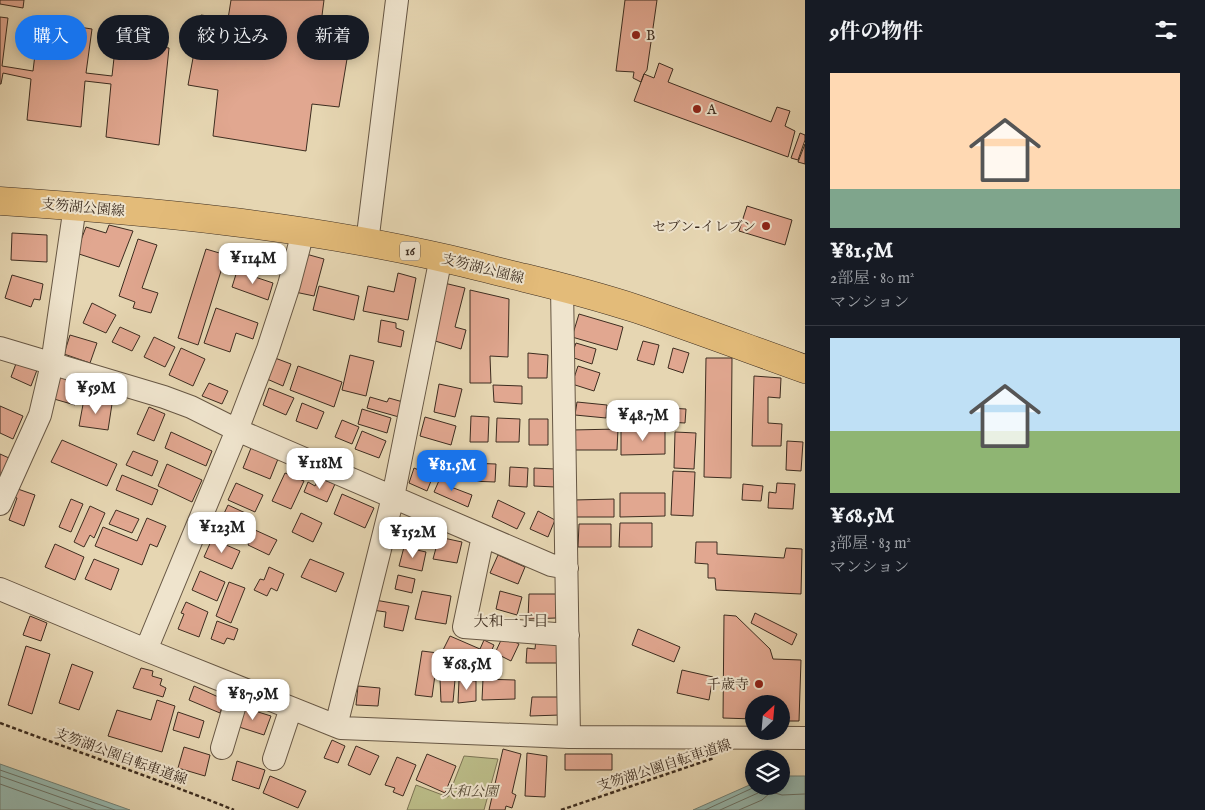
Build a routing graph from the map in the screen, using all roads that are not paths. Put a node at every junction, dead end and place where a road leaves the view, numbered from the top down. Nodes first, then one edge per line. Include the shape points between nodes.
1 (397, 0) edge
2 (0, 201) edge
3 (75, 206) junction
4 (303, 232) junction
5 (367, 243) junction
6 (441, 257) junction
7 (562, 287) junction
8 (0, 348) edge
9 (52, 364) junction
10 (805, 369) edge
11 (237, 430) junction
12 (393, 497) junction
13 (0, 504) edge
14 (483, 536) junction
15 (567, 568) junction
16 (0, 589) edge
17 (568, 635) junction
18 (146, 650) junction
19 (240, 688) junction
20 (291, 708) junction
21 (336, 726) junction
22 (569, 737) junction
23 (805, 738) edge
24 (222, 748) dead end
25 (274, 759) dead end

1 - 5 street
2 - 3 main road, 支笏湖公園線 / 16
3 - 4 main road, 支笏湖公園線 / 16
3 - 9 street
4 - 5 main road, 支笏湖公園線 / 16
4 - 11 street via 268,349
5 - 6 main road, 支笏湖公園線 / 16
6 - 7 main road, 支笏湖公園線 / 16
6 - 12 street
7 - 10 main road, 支笏湖公園線 / 16 via 636,308
7 - 15 street
8 - 9 street
9 - 11 street via 173,400
9 - 13 street via 40,415
11 - 12 street
11 - 18 street
12 - 14 street
12 - 21 street
14 - 15 street via 551,565
14 - 17 street via 464,627
15 - 17 street
16 - 18 street
17 - 22 street
18 - 19 street
19 - 20 street
19 - 24 street
20 - 21 street
20 - 25 street
21 - 22 street
22 - 23 street

